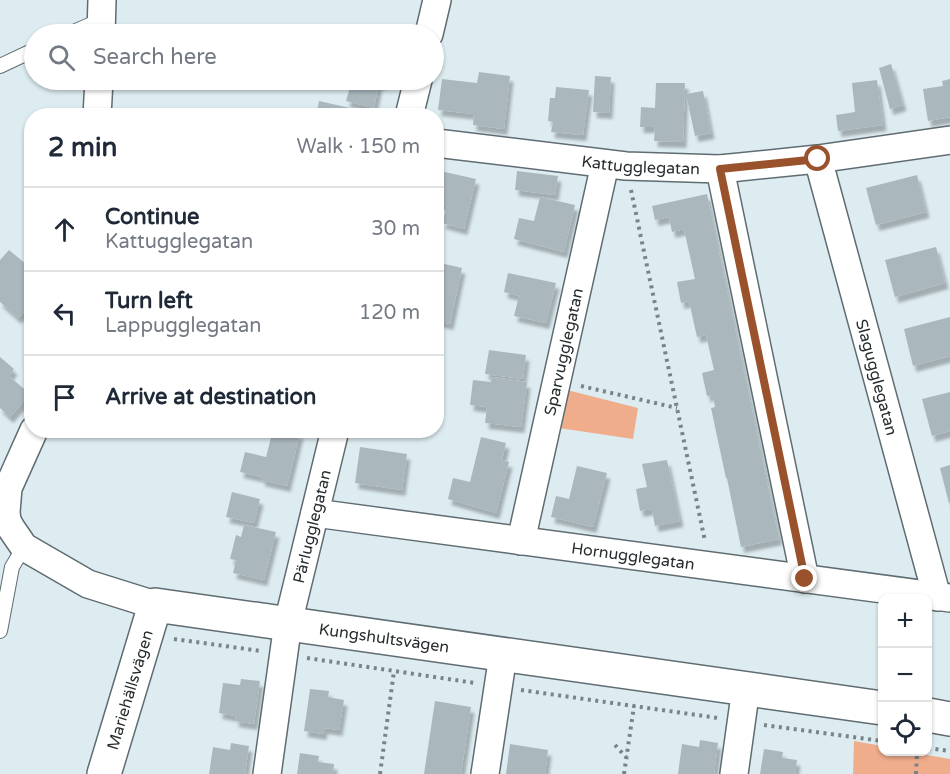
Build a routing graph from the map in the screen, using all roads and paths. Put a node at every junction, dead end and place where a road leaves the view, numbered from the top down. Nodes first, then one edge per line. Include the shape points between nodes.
1 (437, 0) edge
2 (431, 24) edge
3 (24, 55) edge
4 (0, 66) edge
5 (98, 90) edge
6 (416, 90) edge
7 (97, 108) edge
8 (411, 108) edge
9 (950, 140) edge
10 (444, 144) edge
11 (818, 159) junction
12 (615, 165) junction
13 (720, 169) junction
14 (556, 381) junction
15 (677, 408) junction
16 (30, 438) edge
17 (332, 438) edge
18 (4, 486) edge
19 (315, 513) junction
20 (521, 541) junction
21 (24, 547) junction
22 (710, 565) junction
23 (805, 579) junction
24 (943, 598) edge
25 (154, 605) junction
26 (0, 631) edge
27 (172, 639) dead end
28 (286, 639) junction
29 (503, 655) junction
30 (394, 671) junction
31 (498, 687) junction
32 (746, 688) junction
33 (634, 706) junction
34 (878, 707) edge
35 (932, 716) edge
36 (950, 719) edge
37 (741, 721) junction
38 (878, 740) edge
39 (615, 745) dead end
40 (932, 749) edge
41 (950, 751) edge
42 (917, 756) edge
43 (627, 758) junction
44 (104, 774) edge
45 (267, 774) edge
46 (380, 774) edge
47 (485, 774) edge
48 (624, 774) edge
49 (734, 774) edge
50 (916, 774) edge

1 - 2 street
3 - 4 lane
5 - 7 street
6 - 8 street
9 - 11 street, Kattugglegatan
10 - 12 street, Kattugglegatan
11 - 13 street, Kattugglegatan
11 - 24 street, Slagugglegatan
12 - 13 street, Kattugglegatan
12 - 14 street, Sparvugglegatan
12 - 15 path
13 - 23 street
14 - 15 path
14 - 20 street, Sparvugglegatan
15 - 22 path
16 - 18 street, Kungshultsvägen
17 - 19 street, Pärlugglegatan
18 - 21 street, Kungshultsvägen via 7,521
19 - 20 street, Hornugglegatan
19 - 28 street, Pärlugglegatan
20 - 22 street, Hornugglegatan
21 - 25 street, Kungshultsvägen via 88,584
21 - 26 lane via 12,567
22 - 23 street, Hornugglegatan
23 - 24 street, Hornugglegatan
25 - 28 street, Kungshultsvägen
25 - 44 street, Mariehällsvägen
27 - 28 path
28 - 29 street, Kungshultsvägen
28 - 30 path
28 - 45 street, Pärlugglegatan
29 - 31 street
29 - 32 street, Kungshultsvägen
30 - 31 path
30 - 46 path
31 - 33 path
31 - 47 street
32 - 34 street, Kungshultsvägen
32 - 37 street
33 - 37 path
33 - 43 path
35 - 36 street
37 - 38 path
37 - 49 street
39 - 43 path
40 - 41 path
42 - 50 path
43 - 48 path

